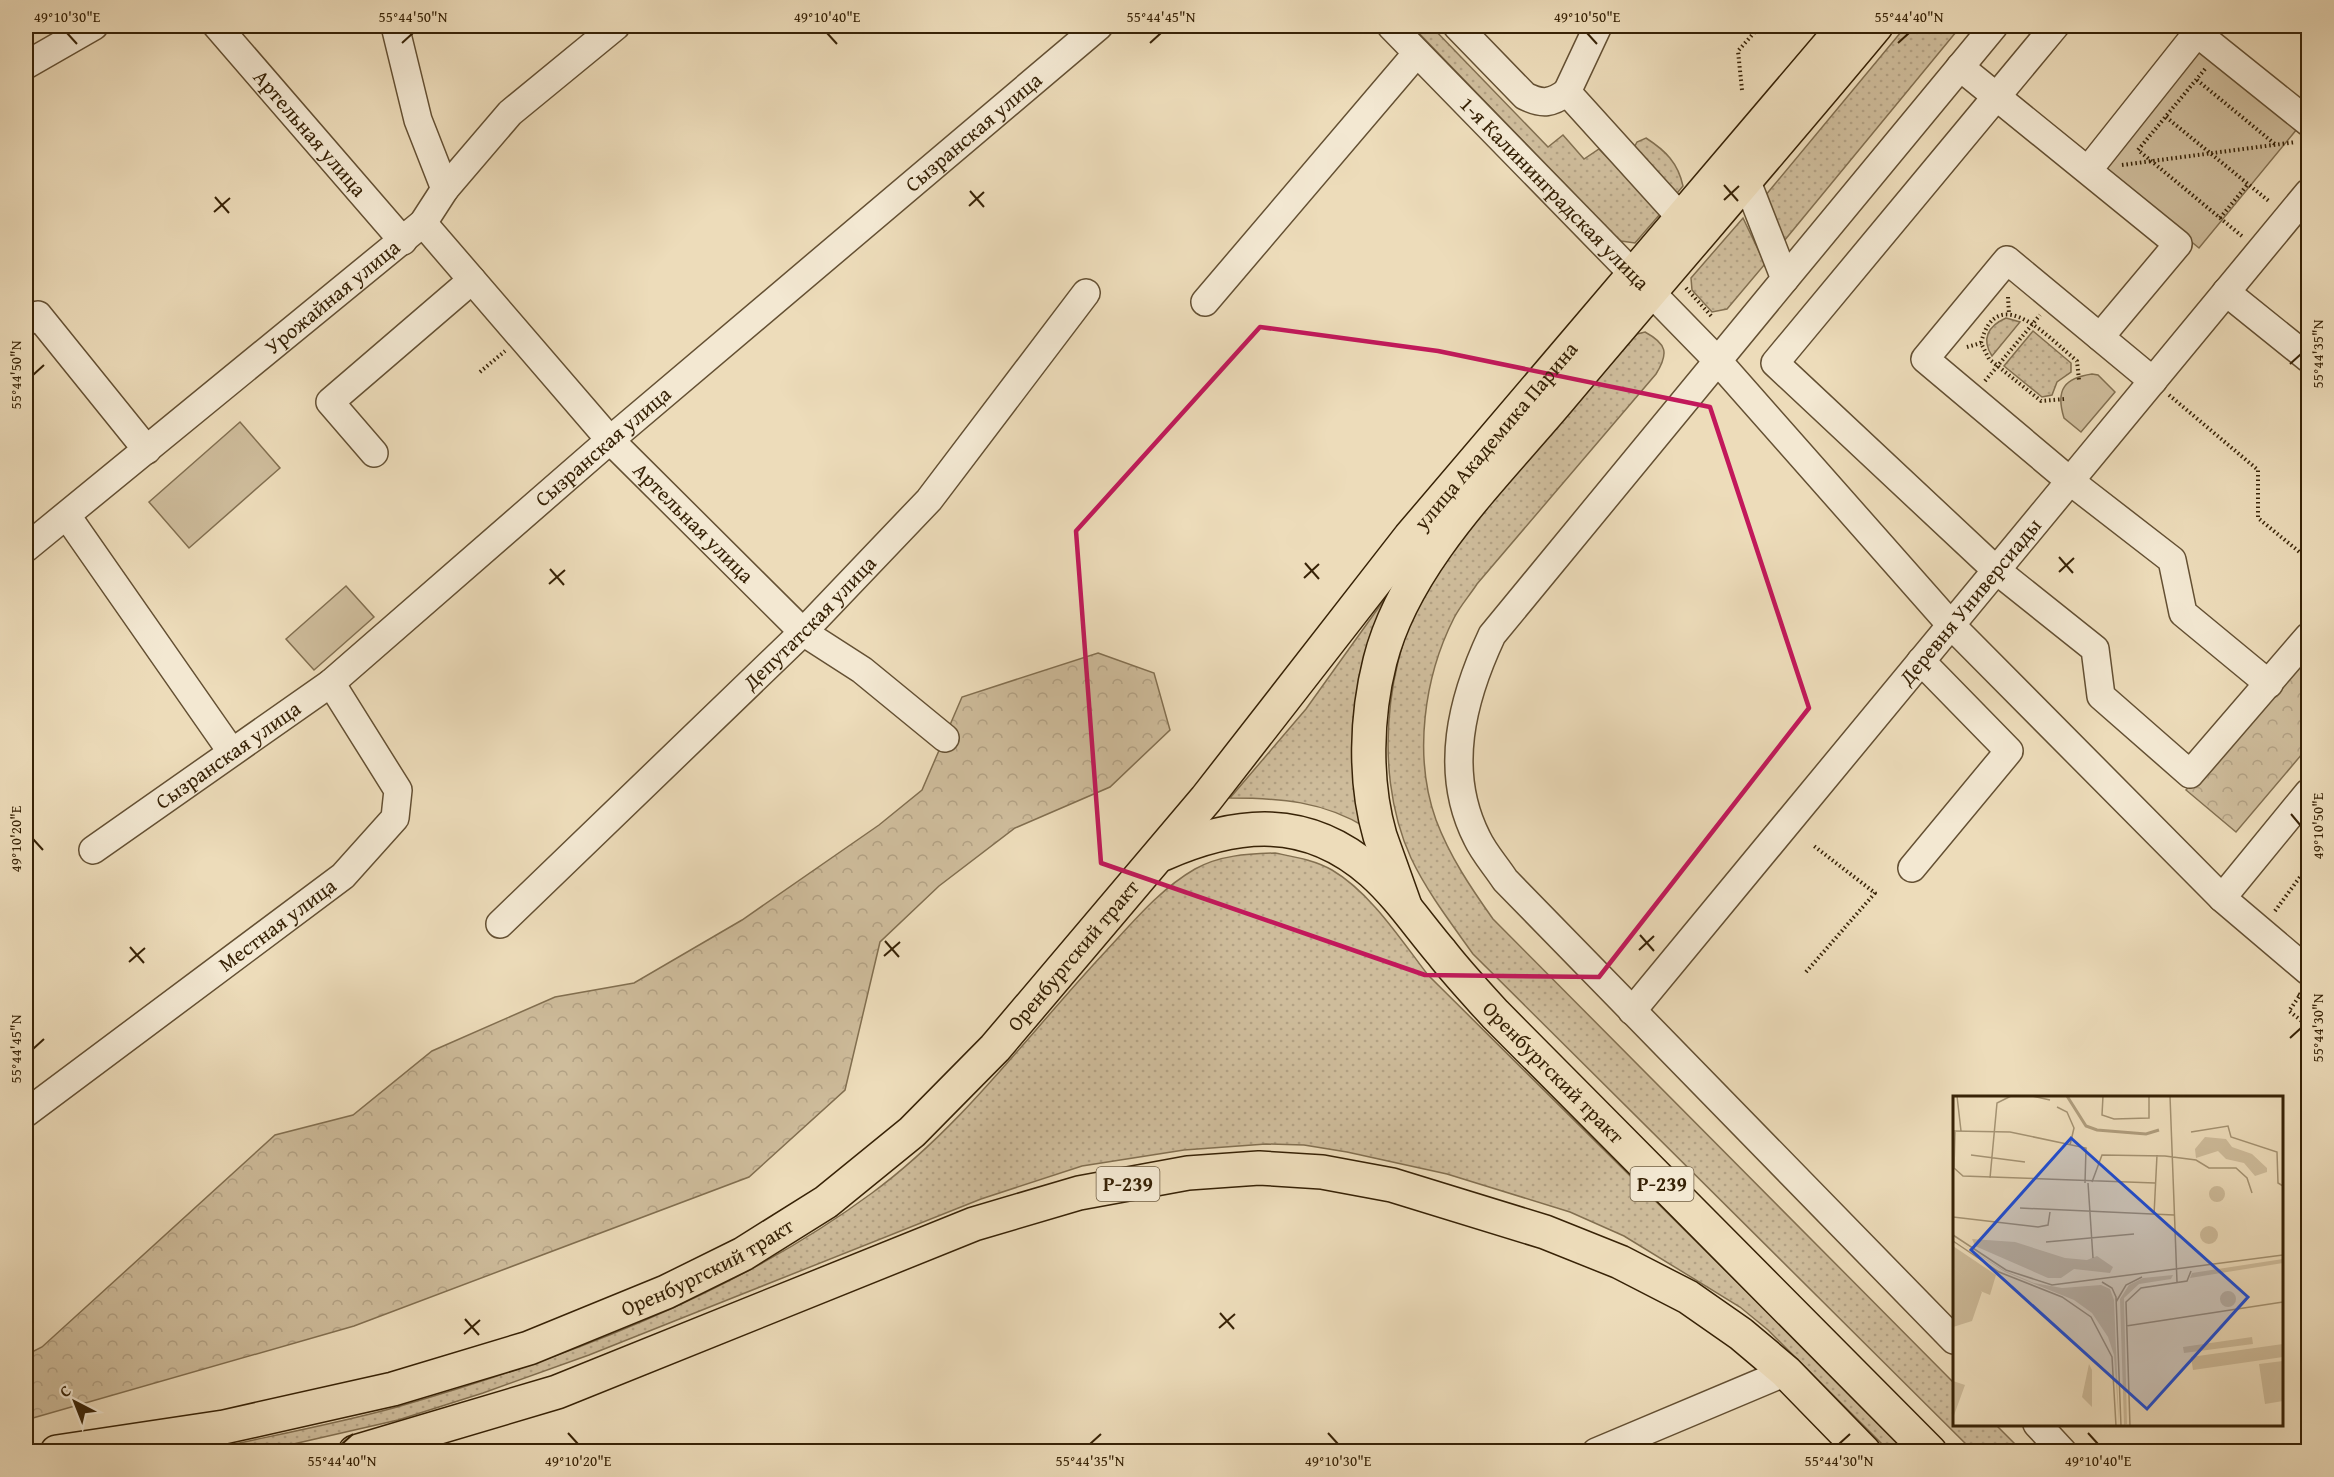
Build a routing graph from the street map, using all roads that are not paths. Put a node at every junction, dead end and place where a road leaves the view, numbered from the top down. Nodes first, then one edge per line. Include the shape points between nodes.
1 (94, 26) edge
2 (217, 26) edge
3 (395, 26) edge
4 (616, 26) edge
5 (1100, 26) edge
6 (1391, 26) edge
7 (1457, 26) edge
8 (1598, 26) edge
9 (1845, 26) edge
10 (1876, 26) edge
11 (1994, 26) edge
12 (2055, 26) edge
13 (1417, 53) junction
14 (29, 55) edge
15 (1960, 67) junction
16 (1567, 92) junction
17 (1997, 96) junction
18 (2303, 132) edge
19 (2089, 169) junction
20 (1747, 182) junction
21 (445, 189) junction
22 (2308, 193) edge
23 (1682, 219) junction
24 (423, 223) junction
25 (403, 241) junction
26 (1785, 279) junction
27 (472, 280) junction
28 (1642, 283) junction
29 (2226, 292) junction
30 (1086, 293) dead end
31 (1205, 302) dead end
32 (26, 322) edge
33 (2100, 337) junction
34 (2308, 358) edge
35 (1717, 360) junction
36 (2153, 381) junction
37 (610, 440) junction
38 (147, 450) junction
39 (374, 453) dead end
40 (2070, 481) junction
41 (67, 516) junction
42 (26, 548) edge
43 (1996, 570) junction
44 (1951, 625) junction
45 (803, 633) junction
46 (2308, 637) edge
47 (1921, 661) junction
48 (331, 683) junction
49 (2269, 684) junction
50 (945, 738) dead end
51 (231, 751) junction
52 (2308, 793) edge
53 (93, 849) dead end
54 (1159, 856) junction
55 (1912, 868) dead end
56 (2222, 898) junction
57 (1405, 906) junction
58 (500, 924) dead end
59 (2301, 980) edge
60 (1632, 1011) junction
61 (26, 1113) edge
62 (1953, 1339) edge
63 (1786, 1372) junction
64 (2038, 1426) edge
65 (57, 1452) edge
66 (355, 1452) edge
67 (1596, 1452) edge
68 (1864, 1452) edge
69 (1930, 1452) edge
70 (2063, 1452) edge

1 - 14 street
2 - 25 street, Артельная улица
3 - 21 street via 418,120
4 - 21 street, Урожайная улица via 510,113
5 - 37 street, Сызранская улица
6 - 13 street, 1-я Калининградская улица
7 - 16 street via 1525,96 1538,103 1553,102
8 - 16 street
9 - 23 main road, улица Академика Парина
10 - 20 main road, улица Академика Парина
11 - 15 street
12 - 17 street
13 - 28 street, 1-я Калининградская улица
13 - 31 street
15 - 17 street
15 - 26 street
16 - 23 street
17 - 19 street
17 - 43 street via 1775,363
18 - 19 street via 2197,33
19 - 33 street via 2178,244
20 - 26 street
20 - 28 main road, улица Академика Парина
21 - 24 street, Урожайная улица
22 - 29 street, Деревня Универсиады
23 - 28 main road, улица Академика Парина
24 - 25 street, Урожайная улица
24 - 27 street, Артельная улица
25 - 38 street, Урожайная улица
26 - 35 street
27 - 37 street, Артельная улица
27 - 39 street via 330,402
28 - 35 street, 1-я Калининградская улица
28 - 54 main road, улица Академика Парина via 1410,537
28 - 57 main road, улица Академика Парина via 1430,553 1398,608 1380,661 1372,705 1370,774 1380,833
29 - 34 street
29 - 36 street, Деревня Универсиады
30 - 45 street, Депутатская улица via 929,500
32 - 38 street via 38,315
33 - 36 street
33 - 40 street via 2007,260 1925,359
35 - 44 street, 1-я Калининградская улица
35 - 60 street via 1492,636 1463,708 1459,788 1477,838 1505,880
36 - 40 street, Деревня Универсиады
37 - 45 street, Артельная улица
37 - 48 street, Сызранская улица
38 - 41 street, Урожайная улица
40 - 43 street, Деревня Универсиады
40 - 49 street via 2172,560 2182,613
41 - 42 street, Урожайная улица
41 - 51 street
43 - 44 street, Деревня Универсиады
43 - 49 street via 2095,649 2101,696 2190,774
44 - 47 street, Деревня Универсиады
44 - 56 street, 1-я Калининградская улица
45 - 50 street, Артельная улица via 862,670
45 - 58 street, Депутатская улица
46 - 49 street
47 - 55 street via 2009,751
47 - 60 street, Деревня Универсиады
48 - 51 street, Сызранская улица
48 - 61 street, Местная улица via 398,790 395,818 343,876
51 - 53 street, Сызранская улица
52 - 56 street
54 - 57 main road, Оренбургский тракт / Р-239 via 1200,838 1237,830 1280,829 1316,838 1345,852 1372,872
54 - 65 main road, Оренбургский тракт / Р-239 via 995,1048 912,1132 826,1202 743,1254 666,1292 529,1348 393,1389 224,1427
56 - 59 street, 1-я Калининградская улица
57 - 69 main road, Оренбургский тракт / Р-239 via 1495,1014
60 - 62 street
63 - 66 main road, Р-239 via 1688,1297 1620,1262 1545,1232 1392,1185 1322,1172 1259,1168 1188,1173 1079,1193 975,1224 557,1392
63 - 67 street
63 - 68 main road, Р-239
64 - 70 street

